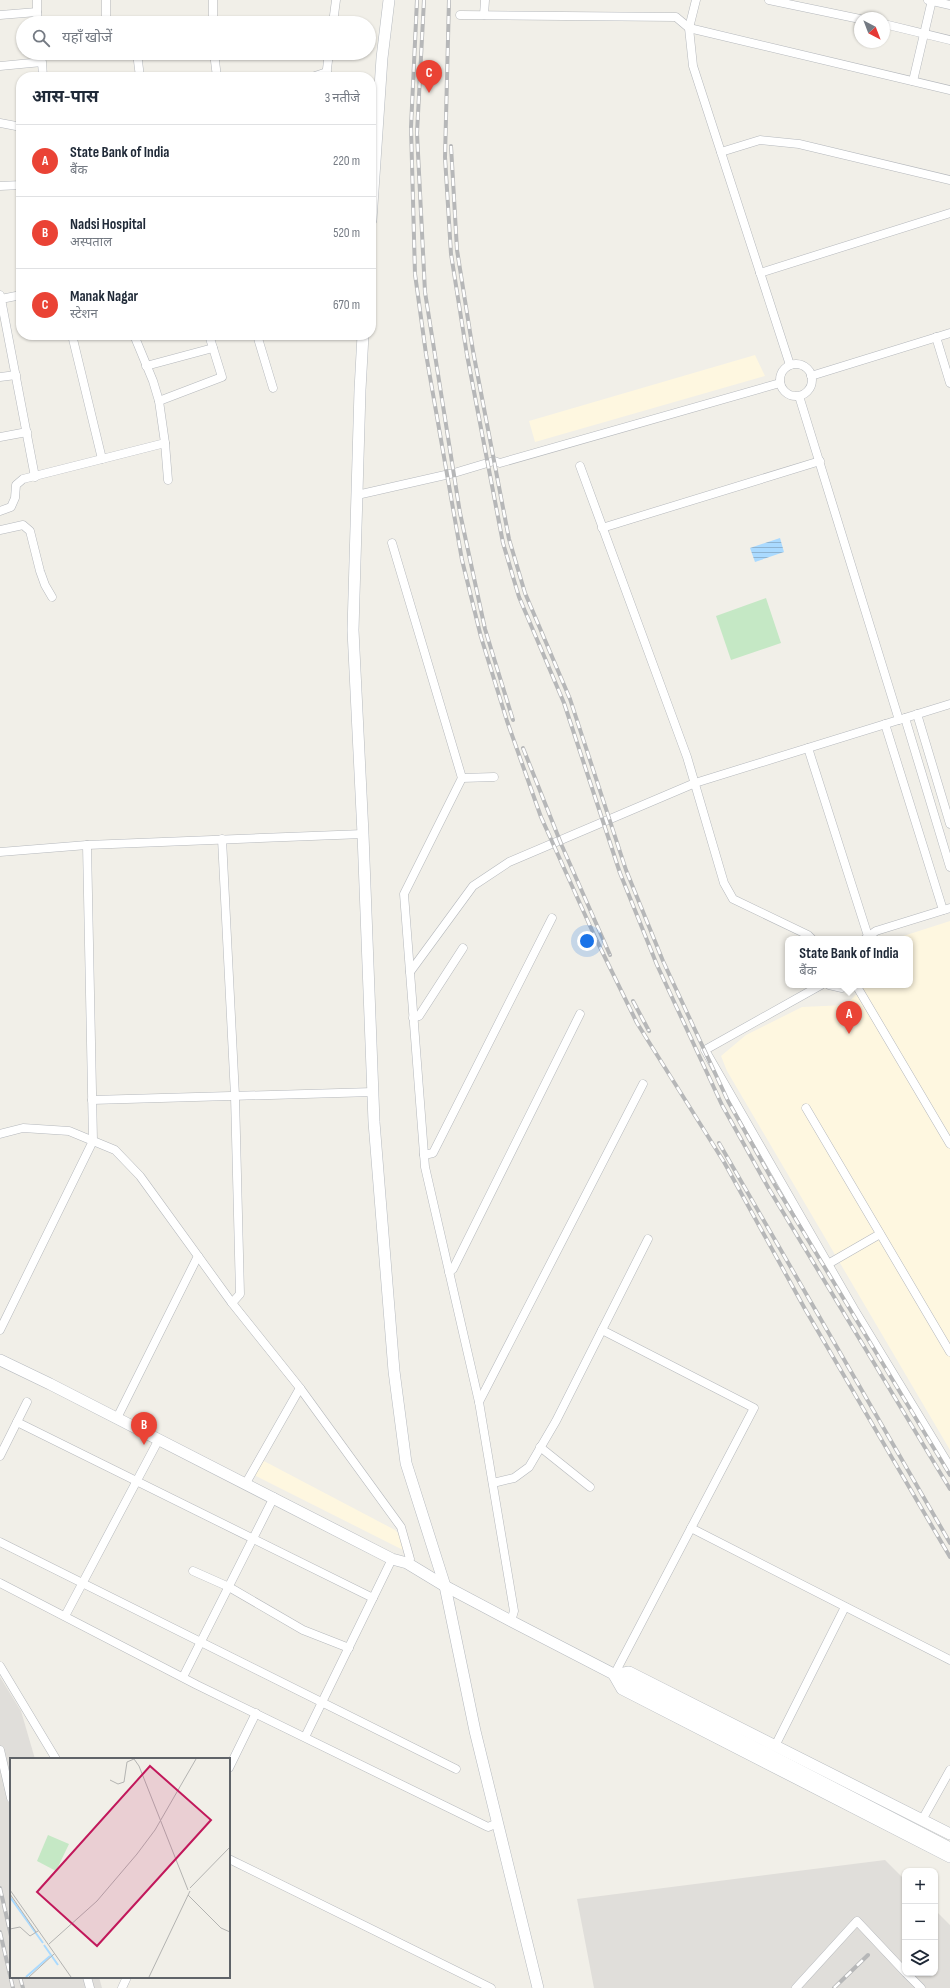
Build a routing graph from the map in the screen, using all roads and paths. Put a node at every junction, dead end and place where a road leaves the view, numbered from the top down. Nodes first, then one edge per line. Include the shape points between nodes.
1 (37, 0) edge
2 (106, 0) edge
3 (213, 0) edge
4 (336, 0) edge
5 (389, 0) edge
6 (485, 0) edge
7 (696, 0) edge
8 (769, 0) edge
9 (930, 0) edge
10 (950, 5) edge
11 (37, 12) junction
12 (0, 15) edge
13 (460, 15) dead end
14 (484, 15) junction
15 (37, 16) edge
16 (106, 16) edge
17 (213, 16) edge
18 (334, 16) edge
19 (854, 18) edge
20 (890, 26) edge
21 (689, 28) junction
22 (924, 34) junction
23 (950, 40) edge
24 (138, 60) edge
25 (215, 60) edge
26 (328, 60) edge
27 (42, 62) joint
28 (0, 66) edge
29 (43, 72) edge
30 (139, 72) edge
31 (216, 72) edge
32 (327, 72) edge
33 (913, 81) junction
34 (950, 90) edge
35 (376, 107) edge
36 (0, 123) edge
37 (16, 126) edge
38 (721, 152) junction
39 (950, 180) edge
40 (16, 185) edge
41 (0, 186) edge
42 (950, 213) edge
43 (760, 273) junction
44 (16, 295) edge
45 (0, 297) edge
46 (950, 332) edge
47 (936, 337) junction
48 (73, 340) edge
49 (136, 340) edge
50 (211, 340) edge
51 (259, 340) edge
52 (363, 340) edge
53 (213, 348) junction
54 (790, 365) junction
55 (146, 366) junction
56 (16, 375) junction
57 (811, 376) junction
58 (0, 377) edge
59 (780, 383) junction
60 (950, 383) edge
61 (273, 388) dead end
62 (800, 396) junction
63 (159, 401) junction
64 (27, 432) junction
65 (0, 437) edge
66 (165, 443) junction
67 (102, 459) junction
68 (820, 461) junction
69 (580, 466) dead end
70 (35, 477) junction
71 (168, 480) dead end
72 (357, 495) junction
73 (0, 511) edge
74 (602, 528) junction
75 (0, 530) edge
76 (392, 543) dead end
77 (52, 597) dead end
78 (950, 704) edge
79 (917, 714) junction
80 (902, 719) junction
81 (886, 724) junction
82 (808, 748) junction
83 (494, 776) dead end
84 (462, 778) junction
85 (695, 783) junction
86 (950, 824) edge
87 (363, 834) junction
88 (222, 840) junction
89 (87, 845) junction
90 (0, 852) edge
91 (950, 867) edge
92 (946, 909) edge
93 (552, 918) dead end
94 (809, 936) edge
95 (865, 936) edge
96 (869, 936) edge
97 (463, 948) dead end
98 (410, 972) junction
99 (815, 988) edge
100 (858, 988) edge
101 (580, 1014) dead end
102 (413, 1018) junction
103 (643, 1084) dead end
104 (373, 1092) junction
105 (235, 1096) junction
106 (92, 1100) junction
107 (806, 1108) dead end
108 (0, 1134) edge
109 (93, 1141) junction
110 (950, 1144) edge
111 (424, 1155) junction
112 (880, 1234) junction
113 (648, 1239) dead end
114 (198, 1256) junction
115 (828, 1264) junction
116 (449, 1272) junction
117 (232, 1303) junction
118 (0, 1330) edge
119 (602, 1330) junction
120 (950, 1352) edge
121 (0, 1360) edge
122 (300, 1388) junction
123 (27, 1402) dead end
124 (479, 1402) junction
125 (117, 1418) junction
126 (17, 1422) junction
127 (159, 1439) junction
128 (540, 1447) junction
129 (0, 1456) edge
130 (950, 1467) edge
131 (137, 1480) junction
132 (246, 1483) junction
133 (493, 1483) junction
134 (590, 1487) dead end
135 (274, 1497) junction
136 (691, 1528) junction
137 (253, 1539) junction
138 (0, 1542) edge
139 (392, 1559) junction
140 (407, 1563) junction
141 (193, 1571) dead end
142 (0, 1583) edge
143 (82, 1583) junction
144 (445, 1586) junction
145 (228, 1587) junction
146 (373, 1598) junction
147 (845, 1607) junction
148 (64, 1616) junction
149 (511, 1621) junction
150 (201, 1642) junction
151 (348, 1648) junction
152 (950, 1660) edge
153 (0, 1666) edge
154 (183, 1677) junction
155 (619, 1677) junction
156 (322, 1702) junction
157 (256, 1713) junction
158 (305, 1737) junction
159 (775, 1746) junction
160 (0, 1750) edge
161 (55, 1758) edge
162 (230, 1766) edge
163 (456, 1769) dead end
164 (950, 1770) edge
165 (10, 1794) edge
166 (922, 1820) junction
167 (498, 1823) junction
168 (950, 1834) edge
169 (950, 1848) edge
170 (950, 1857) edge
171 (230, 1859) edge
172 (902, 1968) edge
173 (910, 1976) edge
174 (87, 1978) edge
175 (127, 1978) edge
176 (90, 1988) edge
177 (122, 1988) edge
178 (491, 1988) edge
179 (538, 1988) edge
180 (796, 1988) edge
181 (921, 1988) edge

1 - 11 street
2 - 16 street
3 - 17 street
4 - 18 street
5 - 35 street
6 - 14 street
7 - 21 street
8 - 19 street
9 - 10 street
9 - 22 street
11 - 12 street
11 - 15 street
13 - 14 street
14 - 21 street via 676,17
20 - 22 street
21 - 33 street
21 - 38 street via 693,66
22 - 23 street
22 - 33 street
24 - 30 street
25 - 31 street
26 - 32 street
27 - 28 street
27 - 29 street
33 - 34 street
36 - 37 street
38 - 39 street via 760,140 799,144
38 - 43 street
40 - 41 street
42 - 43 street
43 - 54 street
44 - 45 street
45 - 56 street
46 - 47 street
47 - 57 street
47 - 60 street
48 - 67 street
49 - 55 street
50 - 53 street
51 - 61 street
52 - 72 street
53 - 55 street
53 - 63 street via 222,377
54 - 57 street via 800,364 807,368
54 - 59 street via 781,372
55 - 63 street
56 - 58 street
56 - 64 street
57 - 62 street via 810,389
59 - 62 street via 787,394
59 - 72 street via 500,463 494,461 454,473
62 - 68 street
63 - 66 street
64 - 65 street
64 - 70 street
66 - 67 street
66 - 71 street
67 - 70 street
68 - 74 street
68 - 80 street
69 - 74 street
70 - 73 street via 23,479 16,485 13,503 6,510
72 - 87 street via 353,630
74 - 85 street
75 - 77 street via 23,525 30,531 40,570
76 - 84 street
78 - 79 street
79 - 80 street
79 - 86 street
80 - 81 street
80 - 91 street
81 - 82 street
81 - 92 street
82 - 85 street
82 - 95 street
83 - 84 street
84 - 98 street via 404,894
85 - 94 street via 724,883 733,899
85 - 98 street via 509,862 473,886
87 - 88 street
87 - 104 street
88 - 89 street
88 - 105 street
89 - 90 street
89 - 106 street
92 - 96 street via 876,931
93 - 111 street via 433,1153
97 - 102 street via 419,1016
98 - 102 street
99 - 115 street via 705,1050
100 - 110 street
101 - 116 street via 453,1269
102 - 111 street
103 - 124 street
104 - 105 street
104 - 144 street via 394,1371 406,1463
105 - 106 street
105 - 117 street via 240,1294
106 - 109 street
107 - 112 street
108 - 109 street via 23,1128 69,1131
109 - 114 street via 115,1150 140,1176
109 - 118 street
111 - 116 street
112 - 115 street
112 - 120 street
113 - 119 street
114 - 117 street
114 - 125 street
115 - 130 street
116 - 124 street
117 - 122 street
119 - 128 street
119 - 136 street via 754,1408
121 - 125 street
122 - 132 street
122 - 140 street via 401,1527 410,1559
123 - 126 street
124 - 133 street
125 - 127 street
126 - 129 street
126 - 131 street
127 - 131 street
127 - 132 street
128 - 133 street via 529,1467 514,1478
128 - 134 street
131 - 137 street
131 - 143 street
132 - 135 street
133 - 149 street via 514,1612
135 - 137 street
135 - 139 street
136 - 147 street
136 - 155 street
137 - 145 street
137 - 146 street
138 - 143 street
139 - 140 street
139 - 146 street
140 - 144 street
141 - 145 street
142 - 148 street
143 - 148 street
143 - 150 street
144 - 149 street
144 - 167 street via 474,1731
145 - 150 street
145 - 151 street via 303,1630
146 - 151 street
147 - 152 street
147 - 159 street
148 - 154 street
149 - 155 street
150 - 154 street
150 - 156 street
151 - 156 street
153 - 161 street
154 - 157 street
155 - 159 street via 629,1672
155 - 169 street
155 - 170 street via 622,1689
156 - 158 street
156 - 163 street
157 - 158 street
157 - 162 street
158 - 167 street via 488,1827
159 - 166 street
160 - 165 street
164 - 166 street
166 - 168 street
167 - 179 street
171 - 178 street
172 - 180 street via 857,1921
173 - 181 street
174 - 176 street
175 - 177 street

